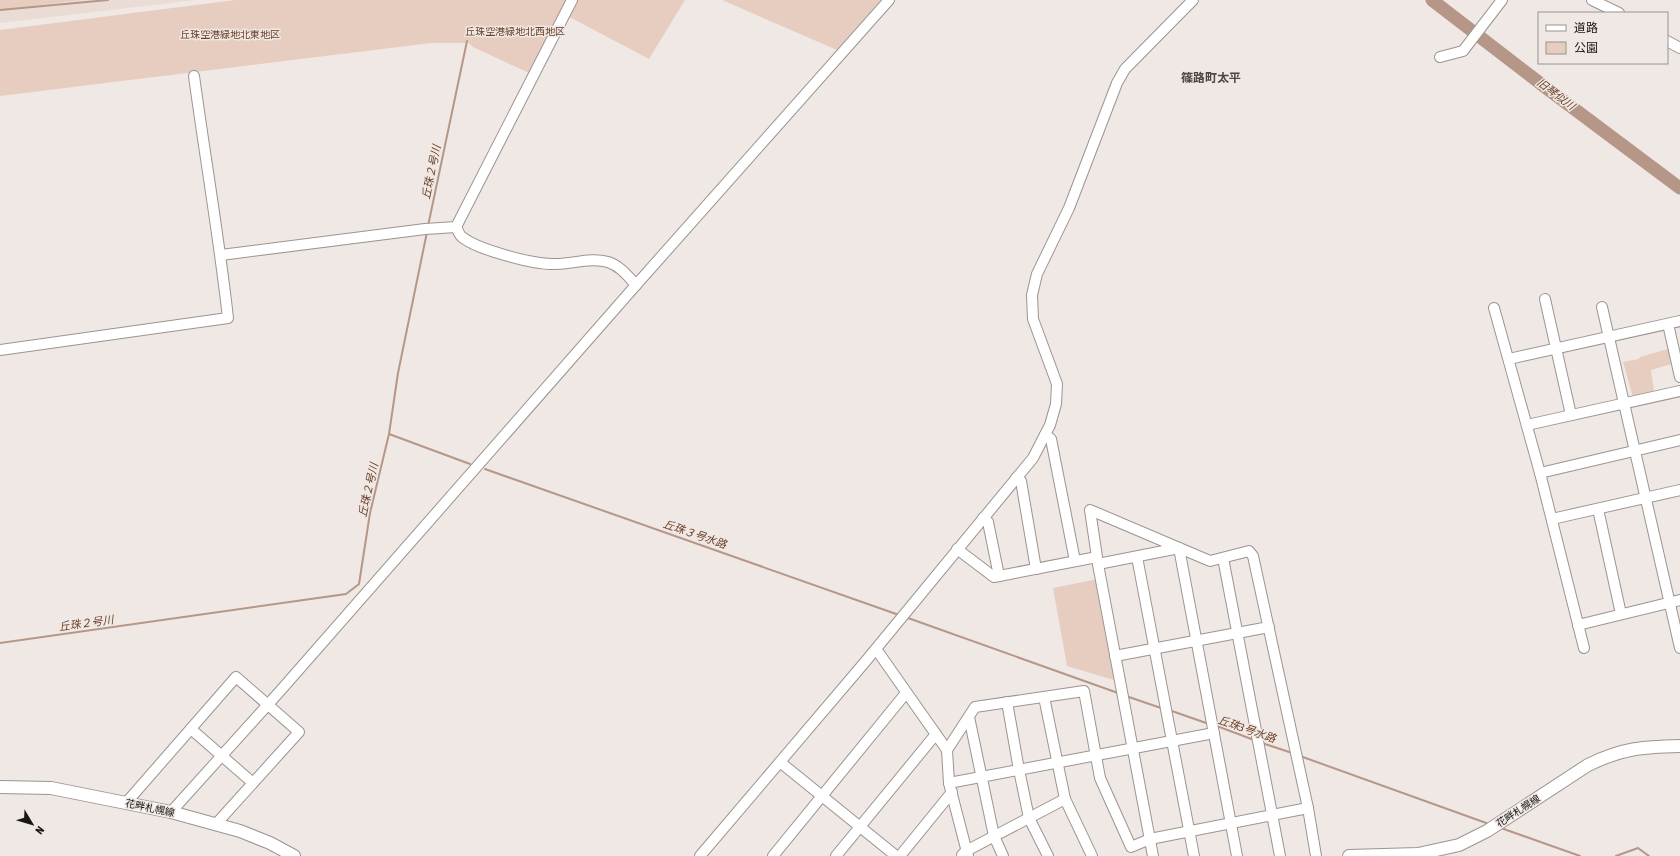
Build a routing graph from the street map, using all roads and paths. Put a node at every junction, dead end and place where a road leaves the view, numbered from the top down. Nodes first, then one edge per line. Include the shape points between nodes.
1 (572, 0) edge
2 (889, 0) edge
3 (1193, 0) edge
4 (1502, 0) edge
5 (1592, 0) edge
6 (1616, 12) edge
7 (1668, 42) edge
8 (1680, 48) edge
9 (1440, 57) dead end
10 (194, 76) dead end
11 (456, 227) junction
12 (221, 255) junction
13 (636, 285) junction
14 (1545, 299) dead end
15 (1602, 307) dead end
16 (1494, 308) dead end
17 (1680, 321) edge
18 (1668, 324) junction
19 (1608, 336) junction
20 (1557, 348) junction
21 (0, 350) edge
22 (1509, 359) junction
23 (1680, 377) edge
24 (1680, 391) edge
25 (1624, 403) junction
26 (1571, 415) junction
27 (1527, 425) junction
28 (1045, 435) junction
29 (1680, 440) edge
30 (1634, 451) junction
31 (1540, 473) junction
32 (1016, 478) junction
33 (1680, 490) edge
34 (1645, 498) junction
35 (1598, 509) junction
36 (983, 518) junction
37 (1552, 519) junction
38 (1179, 548) junction
39 (958, 549) junction
40 (1137, 557) junction
41 (1223, 558) junction
42 (1075, 561) junction
43 (1097, 561) junction
44 (1036, 569) junction
45 (998, 576) junction
46 (1680, 600) edge
47 (1669, 602) junction
48 (1621, 614) junction
49 (1578, 625) junction
50 (1269, 628) junction
51 (1237, 633) junction
52 (1196, 641) junction
53 (1154, 648) junction
54 (1584, 648) dead end
55 (1680, 648) edge
56 (876, 649) junction
57 (1115, 656) junction
58 (906, 692) junction
59 (1044, 697) junction
60 (1007, 702) junction
61 (268, 705) junction
62 (969, 717) junction
63 (1213, 728) junction
64 (191, 729) junction
65 (936, 734) junction
66 (1172, 741) junction
67 (1680, 746) edge
68 (1132, 748) junction
69 (947, 750) junction
70 (1095, 755) junction
71 (223, 756) junction
72 (780, 762) junction
73 (1057, 762) junction
74 (1018, 770) junction
75 (981, 777) junction
76 (253, 783) junction
77 (0, 787) edge
78 (950, 788) junction
79 (822, 796) junction
80 (1065, 799) junction
81 (126, 803) junction
82 (1308, 808) junction
83 (170, 812) junction
84 (1271, 816) junction
85 (1029, 818) junction
86 (1231, 823) junction
87 (216, 824) junction
88 (860, 827) junction
89 (1189, 832) junction
90 (994, 836) junction
91 (1150, 839) junction
92 (965, 854) edge
93 (294, 856) edge
94 (700, 856) edge
95 (773, 856) edge
96 (836, 856) edge
97 (896, 856) edge
98 (900, 856) edge
99 (1003, 856) edge
100 (1048, 856) edge
101 (1092, 856) edge
102 (1153, 856) edge
103 (1194, 856) edge
104 (1237, 856) edge
105 (1280, 856) edge
106 (1316, 856) edge
107 (1349, 856) edge

1 - 11 street
2 - 13 street
3 - 28 street via 1125,69 1117,83 1069,208 1038,274 1032,295 1033,318 1056,384 1056,404
4 - 9 street via 1462,51
5 - 6 street
7 - 8 street
10 - 12 street
11 - 12 street
11 - 13 street via 461,236 477,246 530,261 555,265 606,261 618,266
12 - 21 street via 228,318
13 - 61 street
14 - 20 street
15 - 19 street
16 - 22 street
17 - 18 street
18 - 19 street
18 - 23 street
19 - 20 street
19 - 25 street
20 - 22 street
20 - 26 street
22 - 27 street
24 - 25 street
25 - 26 street
25 - 30 street
26 - 27 street
27 - 31 street
28 - 32 street via 1033,458
28 - 42 street via 1051,438
29 - 30 street
30 - 31 street
30 - 34 street
31 - 37 street
32 - 36 street
32 - 44 street via 1021,482
33 - 34 street
34 - 35 street
34 - 47 street
35 - 37 street
35 - 48 street
36 - 39 street
36 - 45 street via 988,522
37 - 49 street
38 - 40 street
38 - 41 street via 1210,561
38 - 43 street via 1090,510
38 - 52 street
39 - 45 street via 994,577
39 - 56 street
40 - 43 street
40 - 53 street
41 - 50 street via 1249,551 1253,556
41 - 51 street
42 - 43 street
42 - 44 street
43 - 57 street
44 - 45 street
46 - 47 street
47 - 48 street
47 - 55 street
48 - 49 street
49 - 54 street
50 - 51 street
50 - 82 street
51 - 52 street
51 - 84 street
52 - 53 street
52 - 63 street
53 - 57 street
53 - 66 street
56 - 58 street
56 - 72 street
57 - 68 street
58 - 65 street
58 - 79 street
59 - 60 street
59 - 70 street via 1084,691
59 - 73 street
60 - 62 street via 975,707
60 - 74 street
61 - 64 street via 236,677
61 - 71 street
61 - 76 street via 298,732
62 - 69 street
62 - 75 street
63 - 66 street
63 - 86 street
64 - 71 street
64 - 81 street
65 - 69 street
65 - 88 street
66 - 68 street
66 - 89 street
67 - 107 main road, 花畔札幌線 via 1634,748 1604,757 1487,831 1459,845 1418,854
68 - 70 street
68 - 91 street
69 - 78 street
70 - 73 street
70 - 91 street via 1100,778 1131,847
71 - 76 street
71 - 83 street
72 - 79 street
72 - 94 street
73 - 74 street
73 - 80 street
74 - 75 street
74 - 85 street
75 - 78 street
75 - 90 street
76 - 87 street
77 - 81 main road, 花畔札幌線 via 51,788
78 - 92 street
78 - 98 street
79 - 88 street
79 - 95 street
80 - 85 street
80 - 101 street
81 - 83 main road, 花畔札幌線
82 - 84 street
82 - 106 street
83 - 87 main road, 花畔札幌線
84 - 86 street
84 - 105 street
85 - 90 street
85 - 100 street
86 - 89 street
86 - 104 street
87 - 93 main road, 花畔札幌線 via 262,840
88 - 96 street
88 - 97 street
89 - 91 street
89 - 103 street
90 - 92 street
90 - 99 street
91 - 102 street

